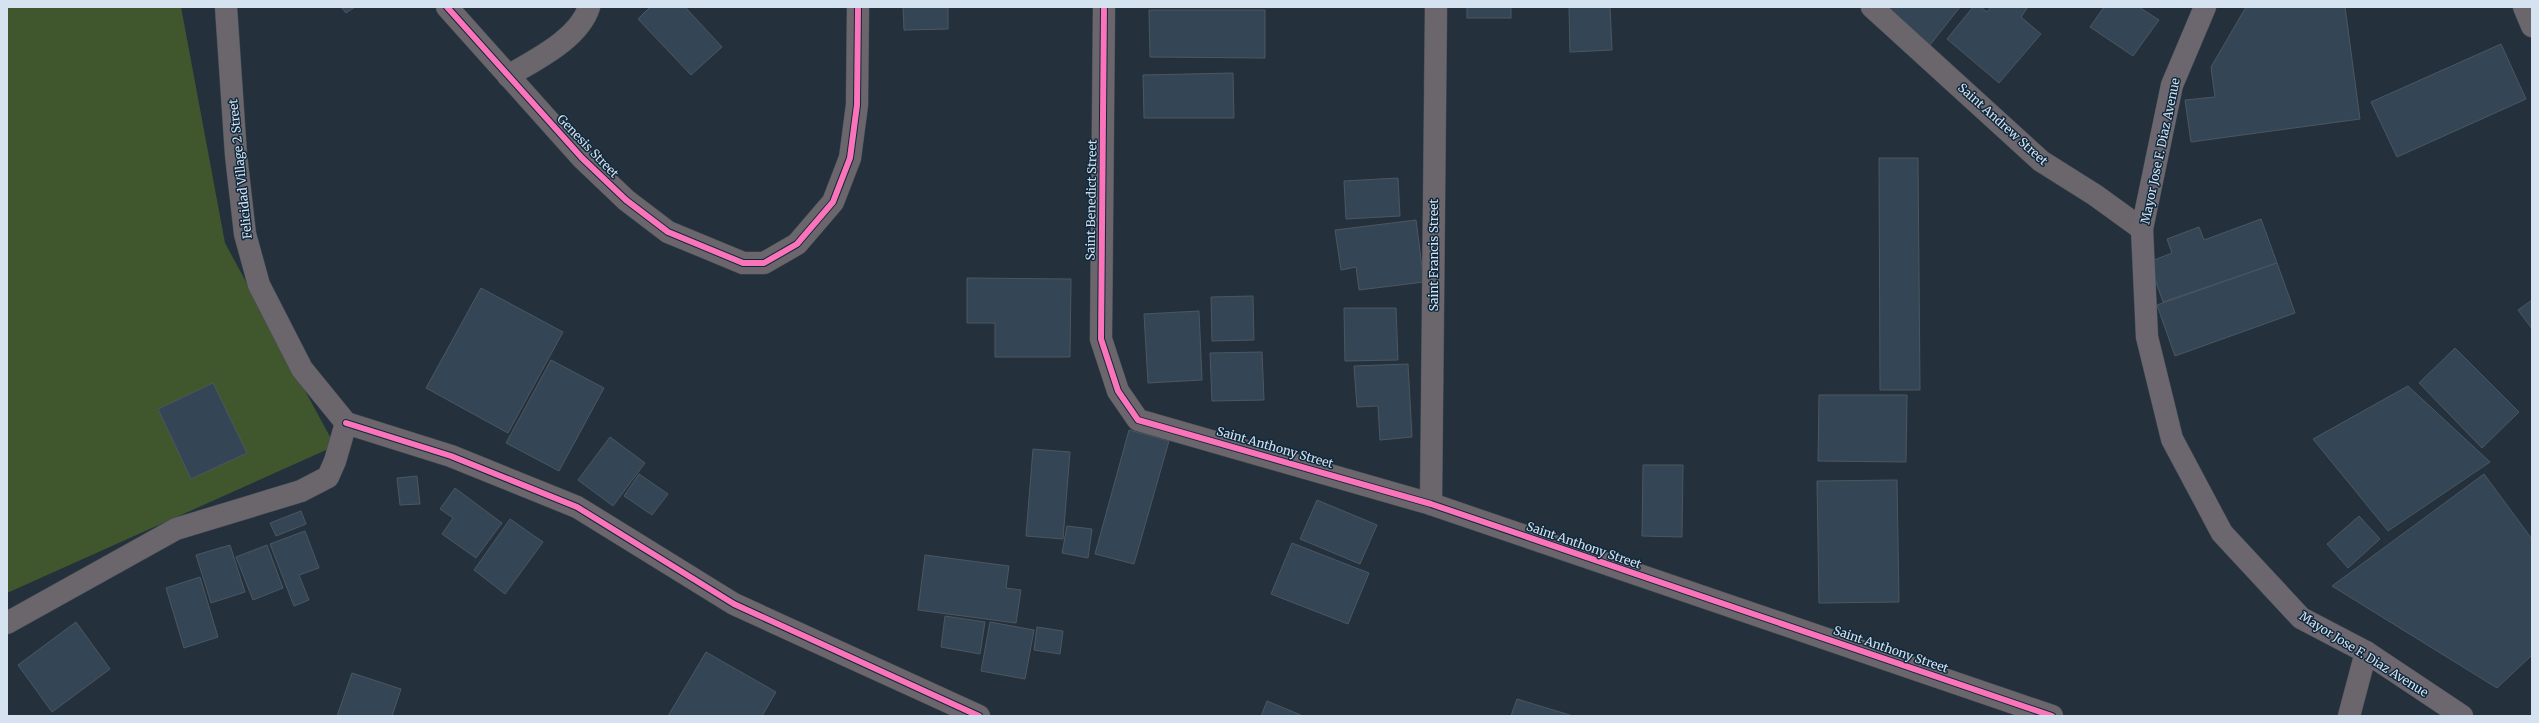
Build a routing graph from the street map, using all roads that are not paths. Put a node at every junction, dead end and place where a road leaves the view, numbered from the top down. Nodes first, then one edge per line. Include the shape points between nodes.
1 (226, 7) edge
2 (447, 7) edge
3 (589, 7) edge
4 (858, 7) edge
5 (1104, 7) edge
6 (1436, 7) edge
7 (1872, 7) edge
8 (2205, 7) edge
9 (2524, 7) edge
10 (2532, 26) edge
11 (508, 76) junction
12 (2142, 229) junction
13 (1118, 391) joint
14 (346, 423) junction
15 (1431, 504) junction
16 (7, 624) edge
17 (2366, 652) junction
18 (979, 716) edge
19 (2052, 716) edge
20 (2349, 716) edge
21 (2462, 716) edge

1 - 14 street, Felicidad Village 2 Street via 236,155 245,234 259,285 302,369
2 - 11 street, Genesis Street
3 - 11 street via 586,18 556,48
4 - 11 street, Genesis Street via 857,106 850,158 833,202 797,244 764,263 743,263 668,232 626,200 582,158
5 - 13 street, Saint Benedict Street via 1101,339
6 - 15 street, Saint Francis Street
7 - 12 street, Saint Andrew Street via 2041,161 2096,195
8 - 12 main road, Mayor Jose F. Diaz Avenue via 2172,85
9 - 10 street
12 - 17 main road, Mayor Jose F. Diaz Avenue via 2147,337 2172,439 2222,533 2301,618
13 - 15 street, Saint Anthony Street via 1138,420
14 - 16 street via 328,477 301,490 176,529
14 - 18 street via 451,456 577,507 734,604
15 - 19 street, Saint Anthony Street
17 - 20 street
17 - 21 main road, Mayor Jose F. Diaz Avenue

